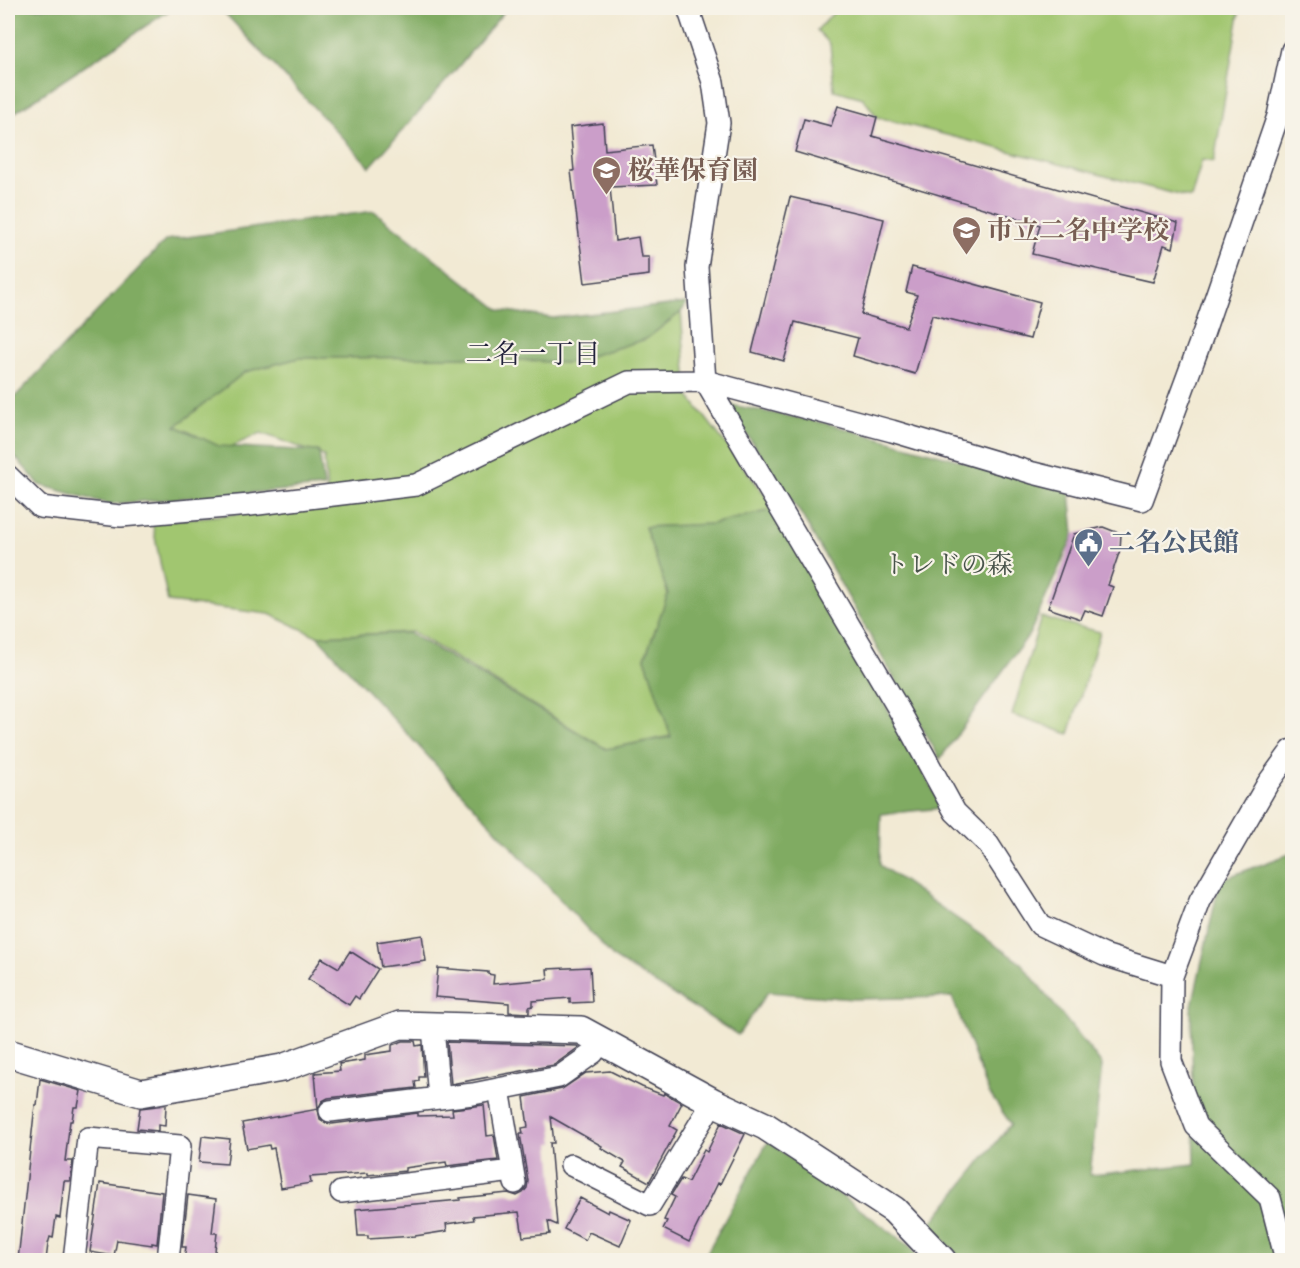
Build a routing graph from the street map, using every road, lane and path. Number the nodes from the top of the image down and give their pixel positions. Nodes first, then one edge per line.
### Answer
1 (688, 8) edge
2 (1293, 50) edge
3 (705, 381) junction
4 (8, 476) edge
5 (1293, 750) edge
6 (1172, 976) junction
7 (433, 1027) junction
8 (602, 1041) junction
9 (8, 1053) edge
10 (499, 1089) junction
11 (439, 1098) junction
12 (713, 1102) junction
13 (330, 1111) dead end
14 (571, 1165) dead end
15 (341, 1192) dead end
16 (74, 1260) edge
17 (168, 1260) edge
18 (942, 1260) edge
19 (1286, 1260) edge

1 - 3 street
2 - 3 street
3 - 4 street
3 - 6 street
5 - 6 street
6 - 19 street
7 - 8 street
7 - 9 street
7 - 11 street
8 - 10 street
8 - 12 street
10 - 11 street
10 - 15 street
11 - 13 street
12 - 14 street
12 - 18 street
16 - 17 street

